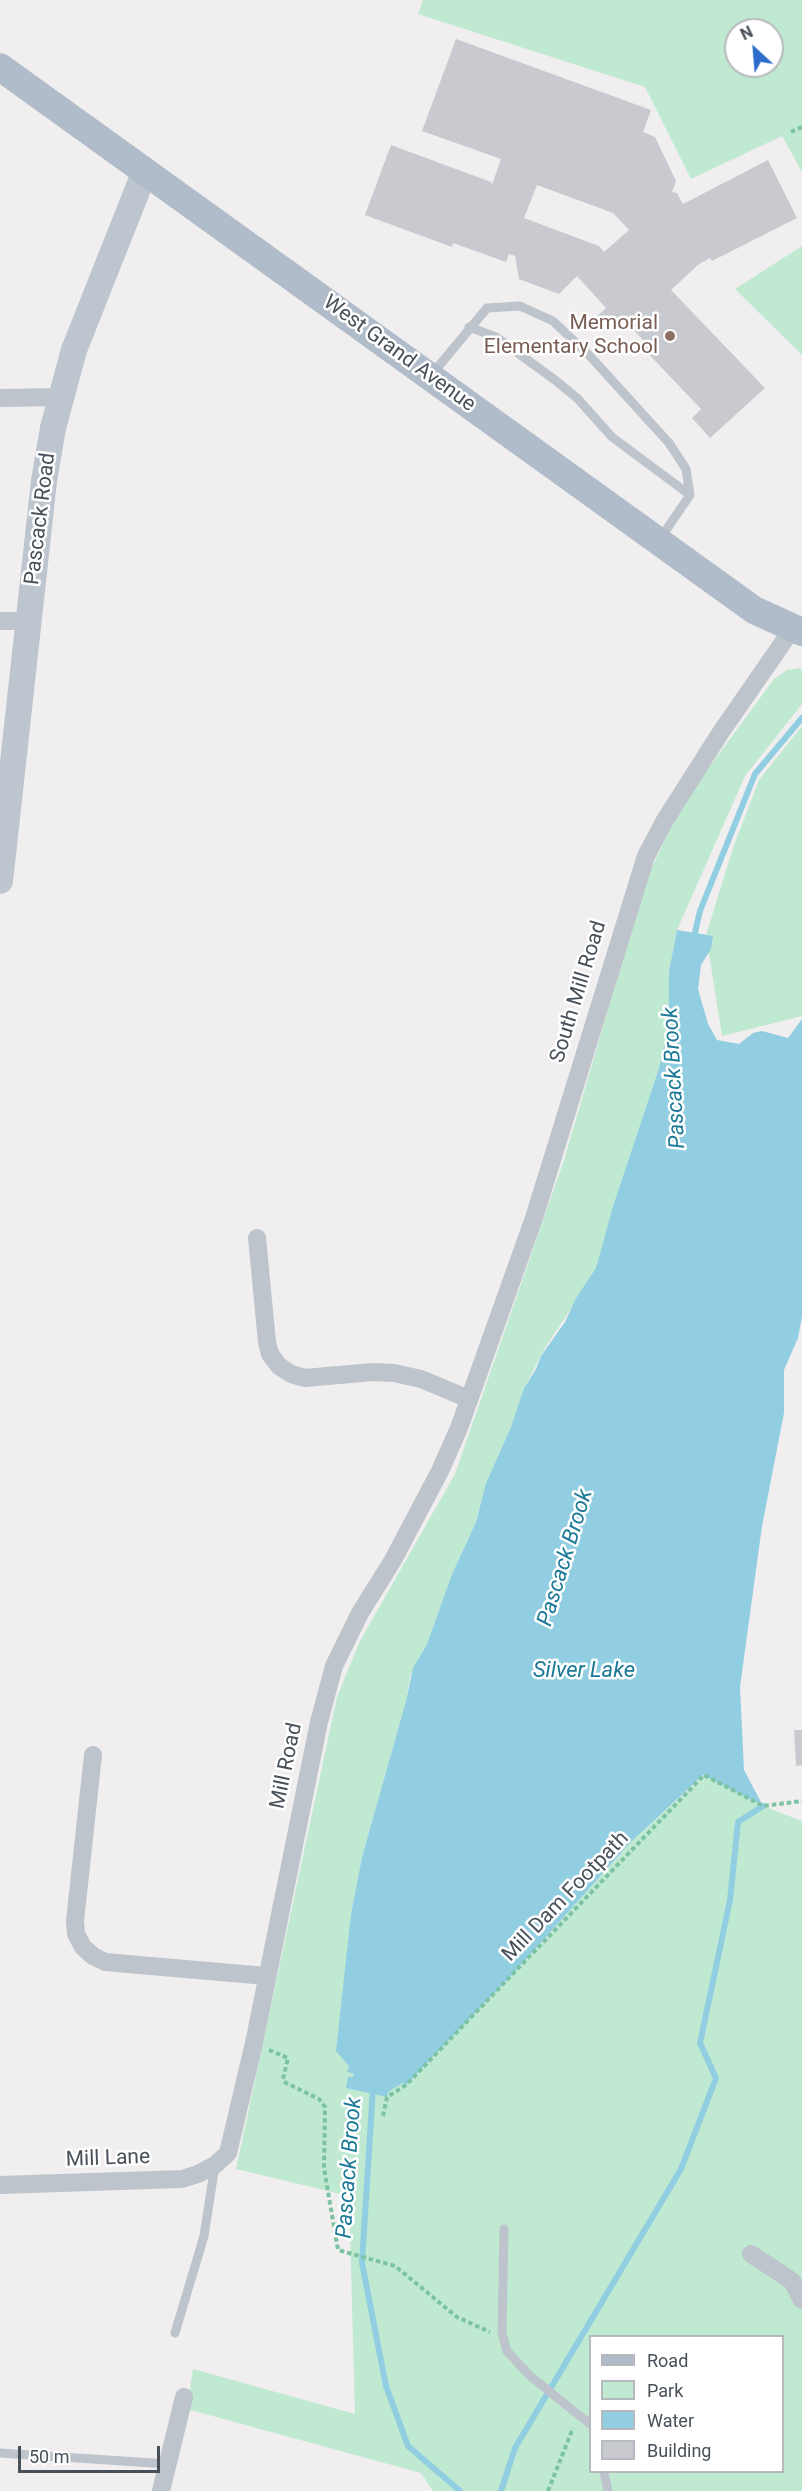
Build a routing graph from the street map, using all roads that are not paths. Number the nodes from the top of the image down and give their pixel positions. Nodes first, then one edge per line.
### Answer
1 (0, 67) edge
2 (145, 171) junction
3 (469, 327) junction
4 (430, 377) junction
5 (60, 397) junction
6 (0, 398) edge
7 (690, 495) junction
8 (659, 541) junction
9 (0, 621) edge
10 (28, 621) junction
11 (799, 635) edge
12 (2, 842) edge
13 (0, 881) edge
14 (257, 1238) dead end
15 (468, 1399) junction
16 (93, 1755) dead end
17 (266, 1976) junction
18 (215, 2165) junction
19 (0, 2185) edge
20 (504, 2229) dead end
21 (751, 2254) dead end
22 (802, 2300) edge
23 (175, 2333) dead end
24 (184, 2397) dead end
25 (589, 2422) edge
26 (0, 2453) edge
27 (168, 2464) junction
28 (604, 2473) edge
29 (161, 2491) edge
30 (608, 2491) edge

1 - 2 main road, West Grand Avenue
2 - 4 main road, West Grand Avenue
2 - 5 street, Pascack Road
3 - 4 lane
3 - 7 lane
3 - 7 lane
4 - 8 main road, West Grand Avenue
5 - 6 street
5 - 10 street, Pascack Road
7 - 8 lane
8 - 11 main road, West Grand Avenue
9 - 10 street
10 - 12 street, Pascack Road
11 - 15 street, South Mill Road
12 - 13 street, Pascack Road
14 - 15 street
15 - 17 street, Mill Road
16 - 17 street
17 - 18 street, Mill Road
18 - 19 street, Mill Lane
18 - 23 lane
20 - 25 lane
21 - 22 street
24 - 27 street
26 - 27 lane
27 - 29 street
28 - 30 lane

